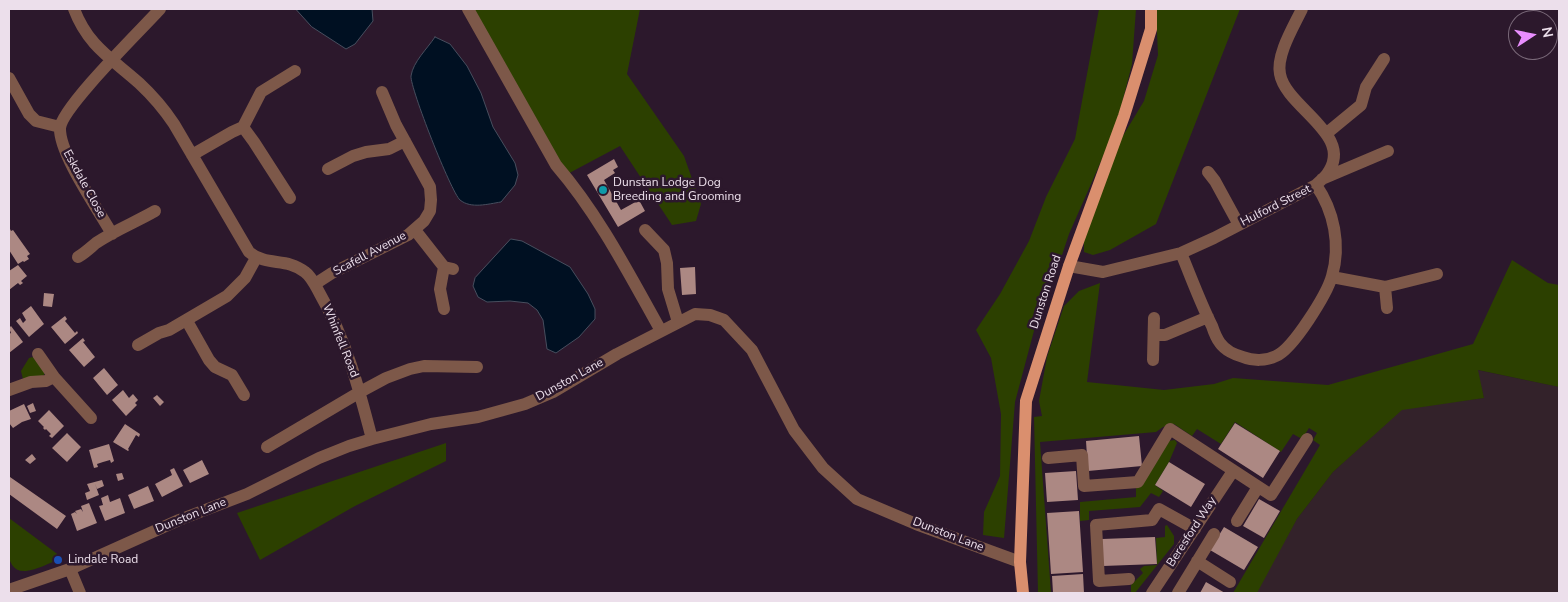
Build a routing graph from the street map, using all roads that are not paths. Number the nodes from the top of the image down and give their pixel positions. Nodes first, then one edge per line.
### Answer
1 (74, 9) edge
2 (160, 9) edge
3 (468, 9) edge
4 (1151, 9) edge
5 (1302, 9) edge
6 (1384, 59) dead end
7 (112, 61) junction
8 (295, 71) dead end
9 (9, 78) edge
10 (382, 92) dead end
11 (243, 127) junction
12 (60, 128) junction
13 (1326, 133) junction
14 (405, 141) junction
15 (1388, 151) dead end
16 (192, 155) junction
17 (328, 169) dead end
18 (1208, 172) dead end
19 (1319, 182) junction
20 (290, 198) dead end
21 (155, 211) dead end
22 (1239, 225) junction
23 (416, 230) junction
24 (645, 230) dead end
25 (112, 234) junction
26 (1181, 253) junction
27 (78, 258) dead end
28 (256, 258) junction
29 (1069, 266) junction
30 (1437, 274) dead end
31 (1332, 277) junction
32 (315, 284) junction
33 (1385, 287) junction
34 (1387, 308) dead end
35 (444, 309) dead end
36 (1208, 317) junction
37 (1154, 318) dead end
38 (186, 321) junction
39 (678, 322) junction
40 (661, 331) junction
41 (1154, 335) junction
42 (138, 345) dead end
43 (38, 354) dead end
44 (1152, 360) dead end
45 (477, 367) dead end
46 (54, 377) junction
47 (9, 390) edge
48 (360, 392) junction
49 (244, 395) dead end
50 (91, 418) dead end
51 (372, 439) junction
52 (1307, 439) dead end
53 (268, 447) dead end
54 (1048, 458) dead end
55 (1232, 471) junction
56 (1258, 487) junction
57 (1237, 521) dead end
58 (1195, 529) junction
59 (1214, 534) dead end
60 (1197, 561) junction
61 (1020, 562) junction
62 (70, 569) junction
63 (1129, 579) dead end
64 (1230, 582) dead end
65 (9, 588) edge
66 (80, 593) edge
67 (1023, 593) edge
68 (1152, 593) edge
69 (1178, 593) edge

1 - 7 street
2 - 7 street
3 - 40 street
4 - 29 main road, Dunston Road
5 - 13 street, Hulford Street
6 - 13 street
7 - 12 street
7 - 16 street
8 - 11 street
9 - 12 street
10 - 14 street, Scafell Avenue
11 - 16 street
11 - 20 street
12 - 25 street, Eskdale Close
13 - 19 street, Hulford Street
14 - 17 street
14 - 23 street, Scafell Avenue
15 - 19 street
16 - 28 street
18 - 22 street
19 - 22 street, Hulford Street
19 - 31 street
21 - 25 street
22 - 26 street, Hulford Street
23 - 32 street, Scafell Avenue
23 - 35 street
24 - 39 street
25 - 27 street
26 - 29 street, Hulford Street
26 - 36 street
28 - 32 street, Whinfell Road
28 - 38 street
29 - 61 main road, Dunston Road
30 - 33 street
31 - 33 street
31 - 36 street
32 - 48 street, Whinfell Road
33 - 34 street
36 - 41 street
37 - 41 street
38 - 42 street
38 - 49 street
39 - 40 street, Dunston Lane
39 - 61 street, Dunston Lane
40 - 51 street, Dunston Lane
41 - 44 street
43 - 46 street
45 - 48 street
46 - 47 street
46 - 50 street
48 - 51 street, Whinfell Road
48 - 53 street
51 - 62 street, Dunston Lane
52 - 56 street
54 - 55 street
55 - 56 street
55 - 58 street, Beresford Way
56 - 57 street
58 - 63 street
58 - 68 street, Beresford Way
59 - 60 street
60 - 64 street
60 - 69 street
61 - 67 main road, Dunston Road
62 - 65 street, Dunston Lane
62 - 66 street

